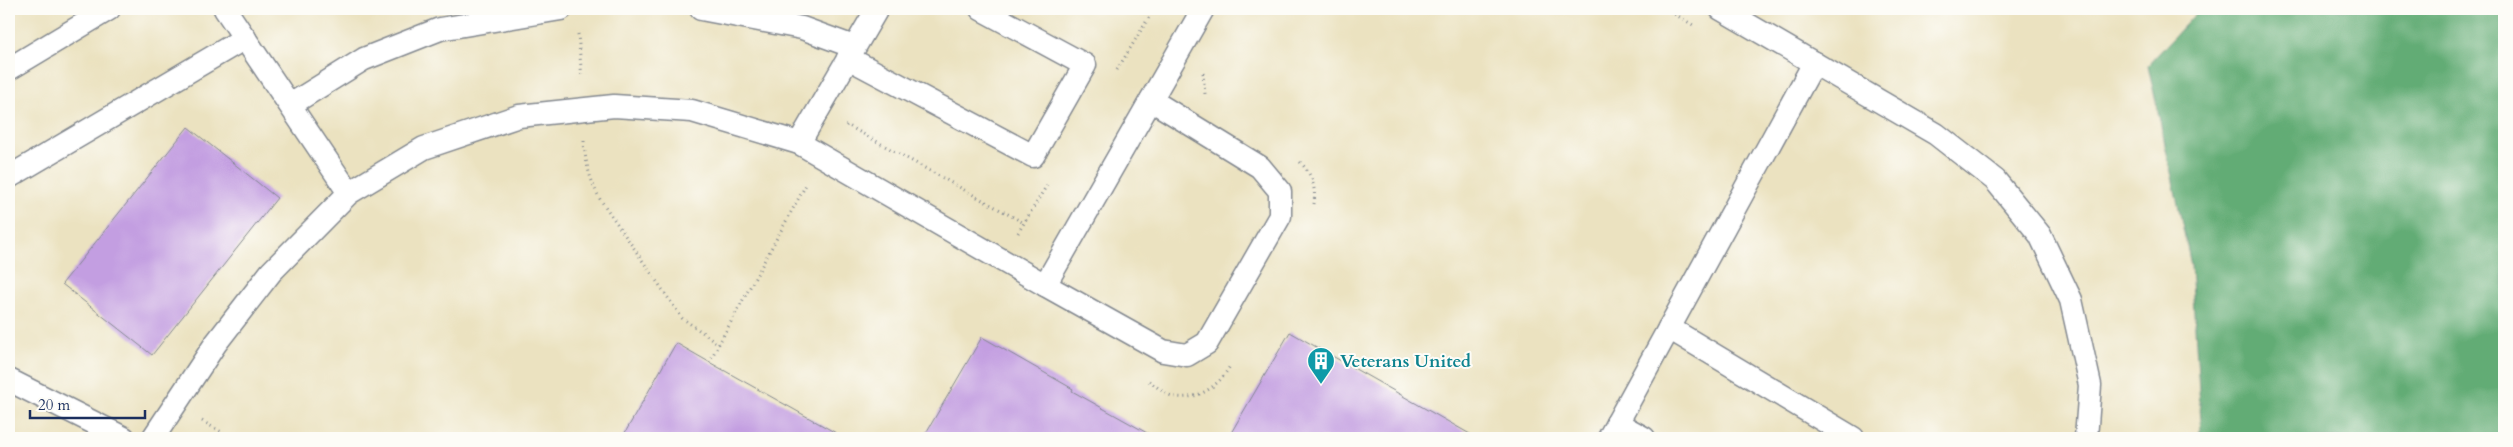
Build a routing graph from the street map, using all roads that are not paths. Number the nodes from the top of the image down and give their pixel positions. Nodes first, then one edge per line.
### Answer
1 (109, 9) edge
2 (561, 9) edge
3 (700, 9) edge
4 (877, 9) edge
5 (981, 9) edge
6 (1203, 9) edge
7 (1721, 9) edge
8 (232, 11) edge
9 (245, 38) junction
10 (851, 53) junction
11 (1814, 63) junction
12 (9, 69) edge
13 (1151, 100) junction
14 (290, 106) junction
15 (799, 143) junction
16 (9, 177) edge
17 (349, 193) junction
18 (1045, 285) junction
19 (1669, 328) junction
20 (9, 380) edge
21 (1613, 431) edge
22 (124, 438) edge
23 (154, 438) edge
24 (1644, 438) edge
25 (1853, 438) edge
26 (2086, 438) edge

1 - 12 lane
2 - 14 lane
3 - 10 lane
4 - 10 lane
5 - 10 lane
6 - 13 lane
7 - 11 lane
8 - 9 lane
9 - 14 lane
9 - 16 lane
10 - 15 lane
11 - 19 lane
11 - 26 lane
13 - 18 lane
13 - 18 lane
14 - 17 lane
15 - 17 lane
15 - 18 lane
17 - 23 lane
19 - 21 lane
19 - 25 lane
20 - 22 lane
21 - 24 lane

